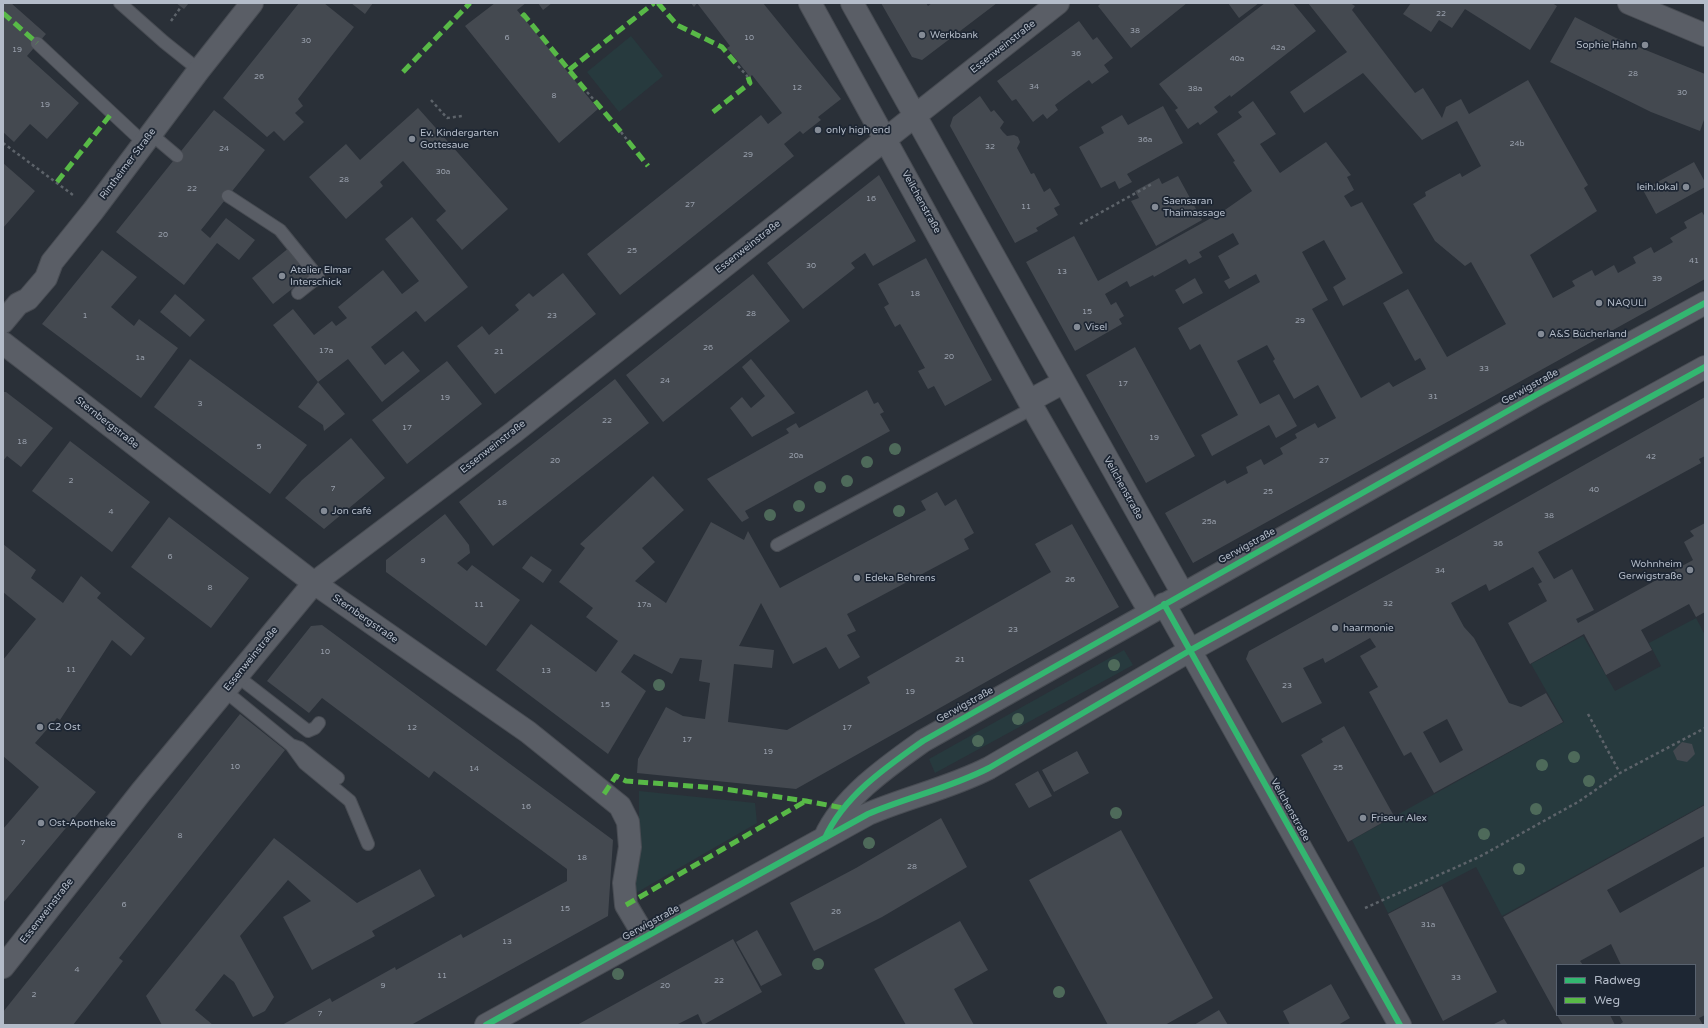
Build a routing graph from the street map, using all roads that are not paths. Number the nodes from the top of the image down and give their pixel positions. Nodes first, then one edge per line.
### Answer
1 (120, 3) edge
2 (252, 3) edge
3 (810, 3) edge
4 (852, 3) edge
5 (1058, 3) edge
6 (1629, 3) edge
7 (1705, 35) edge
8 (37, 44) dead end
9 (199, 70) junction
10 (915, 117) junction
11 (147, 139) junction
12 (886, 139) junction
13 (177, 156) dead end
14 (228, 196) dead end
15 (298, 293) dead end
16 (1705, 303) edge
17 (3, 322) edge
18 (3, 343) edge
19 (1705, 367) edge
20 (1064, 382) junction
21 (1031, 405) junction
22 (777, 545) dead end
23 (314, 583) junction
24 (1166, 603) junction
25 (1189, 651) junction
26 (231, 684) junction
27 (319, 723) dead end
28 (291, 745) junction
29 (338, 778) dead end
30 (825, 838) junction
31 (368, 844) dead end
32 (645, 937) junction
33 (3, 967) edge
34 (486, 1025) edge
35 (1400, 1025) edge

1 - 9 lane
2 - 9 street, Rintheimer Straße
3 - 12 street, Veilchenstraße
4 - 10 street, Veilchenstraße
5 - 10 street, Essenweinstraße
6 - 7 street
8 - 11 lane
9 - 11 street, Rintheimer Straße
10 - 12 street, Essenweinstraße
10 - 20 street, Veilchenstraße
11 - 13 lane
11 - 17 street, Rintheimer Straße
12 - 21 street, Veilchenstraße
12 - 23 street, Essenweinstraße
14 - 15 lane
16 - 24 street, Gerwigstraße
18 - 23 street, Sternbergstraße
19 - 25 street, Gerwigstraße
20 - 21 street
20 - 24 street, Veilchenstraße
21 - 22 lane
21 - 24 street, Veilchenstraße
23 - 26 street, Essenweinstraße
23 - 32 street, Sternbergstraße
24 - 25 street, Veilchenstraße
24 - 30 street, Gerwigstraße
25 - 30 street, Gerwigstraße
25 - 35 street, Veilchenstraße
26 - 27 lane
26 - 28 lane
26 - 33 street, Essenweinstraße
28 - 29 lane
28 - 31 lane
30 - 32 street, Gerwigstraße
32 - 34 street, Gerwigstraße

